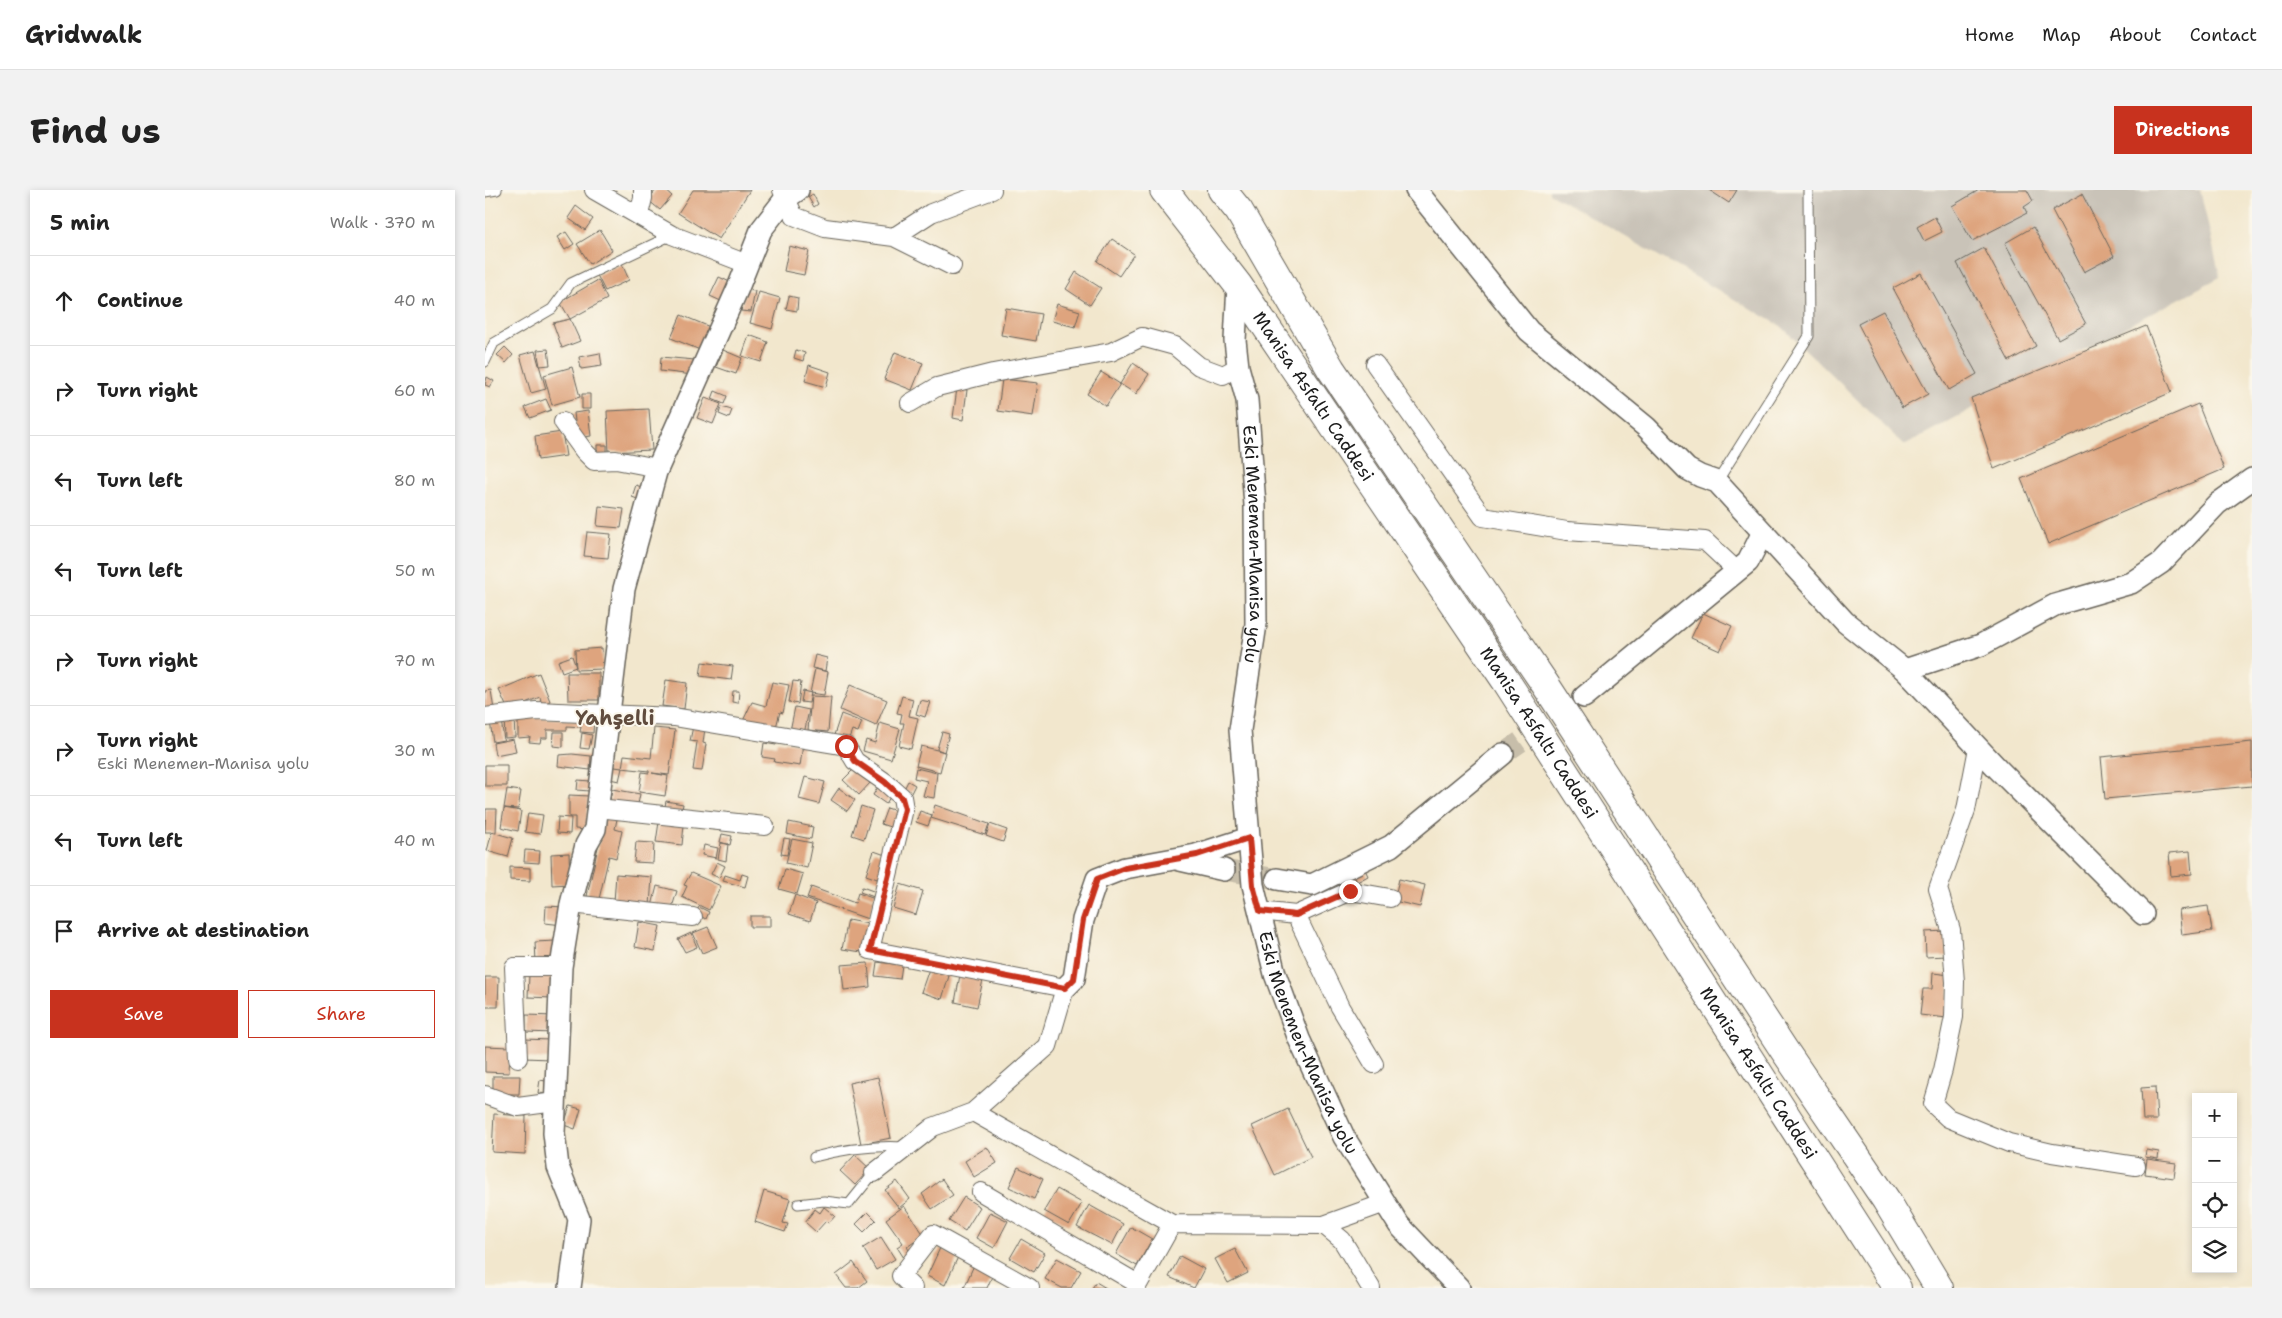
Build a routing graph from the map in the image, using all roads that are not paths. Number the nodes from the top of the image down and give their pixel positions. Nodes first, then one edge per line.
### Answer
1 (497, 190) edge
2 (594, 190) edge
3 (643, 190) edge
4 (992, 190) edge
5 (1164, 190) edge
6 (1223, 190) edge
7 (1416, 190) edge
8 (1808, 190) edge
9 (485, 192) edge
10 (788, 193) edge
11 (639, 215) junction
12 (672, 234) junction
13 (894, 237) junction
14 (952, 266) dead end
15 (743, 274) junction
16 (1238, 285) junction
17 (485, 362) edge
18 (1375, 364) dead end
19 (1238, 367) junction
20 (910, 403) dead end
21 (563, 422) dead end
22 (658, 468) junction
23 (2252, 479) edge
24 (1717, 482) junction
25 (1762, 534) junction
26 (1737, 571) junction
27 (1905, 670) junction
28 (1584, 697) tunnel mouth
29 (610, 714) junction
30 (485, 717) edge
31 (1978, 748) junction
32 (1503, 754) tunnel mouth
33 (598, 808) junction
34 (765, 826) dead end
35 (1249, 838) junction
36 (1174, 859) junction
37 (1224, 870) tunnel mouth
38 (1277, 879) tunnel mouth
39 (1390, 898) dead end
40 (571, 904) junction
41 (1260, 911) junction
42 (2143, 914) dead end
43 (1296, 915) junction
44 (693, 917) dead end
45 (561, 967) junction
46 (1065, 988) junction
47 (519, 1058) dead end
48 (1374, 1064) dead end
49 (485, 1095) edge
50 (555, 1102) junction
51 (973, 1112) junction
52 (908, 1147) junction
53 (814, 1157) dead end
54 (2136, 1166) dead end
55 (874, 1173) joint
56 (981, 1192) dead end
57 (1385, 1203) junction
58 (797, 1204) dead end
59 (1172, 1224) junction
60 (1324, 1226) junction
61 (1137, 1286) edge
62 (570, 1288) edge
63 (913, 1288) edge
64 (1030, 1288) edge
65 (1371, 1288) edge
66 (1459, 1288) edge
67 (1897, 1288) edge
68 (1939, 1288) edge

1 - 9 lane
2 - 11 street
3 - 11 street
4 - 13 street
5 - 16 highway, Manisa Asfaltı Caddesi
6 - 68 highway, Manisa Asfaltı Caddesi
7 - 24 street
8 - 24 lane
10 - 13 street
10 - 15 street
11 - 12 street
12 - 15 street
12 - 17 lane
13 - 14 street
15 - 22 street
16 - 19 street, Eski Menemen-Manisa yolu
16 - 67 highway, Manisa Asfaltı Caddesi
18 - 26 street
19 - 20 street
19 - 35 street, Eski Menemen-Manisa yolu
21 - 22 street
22 - 29 street
23 - 27 street
24 - 25 street
25 - 26 street
25 - 27 street
26 - 28 street
27 - 31 street
29 - 30 street
29 - 33 street
29 - 46 street
31 - 42 street
31 - 54 street
32 - 38 street
33 - 34 street
33 - 40 street
35 - 36 street
35 - 41 street, Eski Menemen-Manisa yolu
36 - 37 street
36 - 46 street
39 - 43 street
40 - 44 street
40 - 45 street
41 - 43 street
41 - 57 street, Eski Menemen-Manisa yolu
43 - 48 street
45 - 47 street
45 - 50 street
46 - 51 street
49 - 50 street
50 - 62 street
51 - 52 street
51 - 59 street
52 - 53 lane
52 - 55 street
55 - 58 lane
56 - 61 street
57 - 60 street
57 - 66 street, Eski Menemen-Manisa yolu
59 - 60 street
59 - 61 street
60 - 65 street
63 - 64 street

